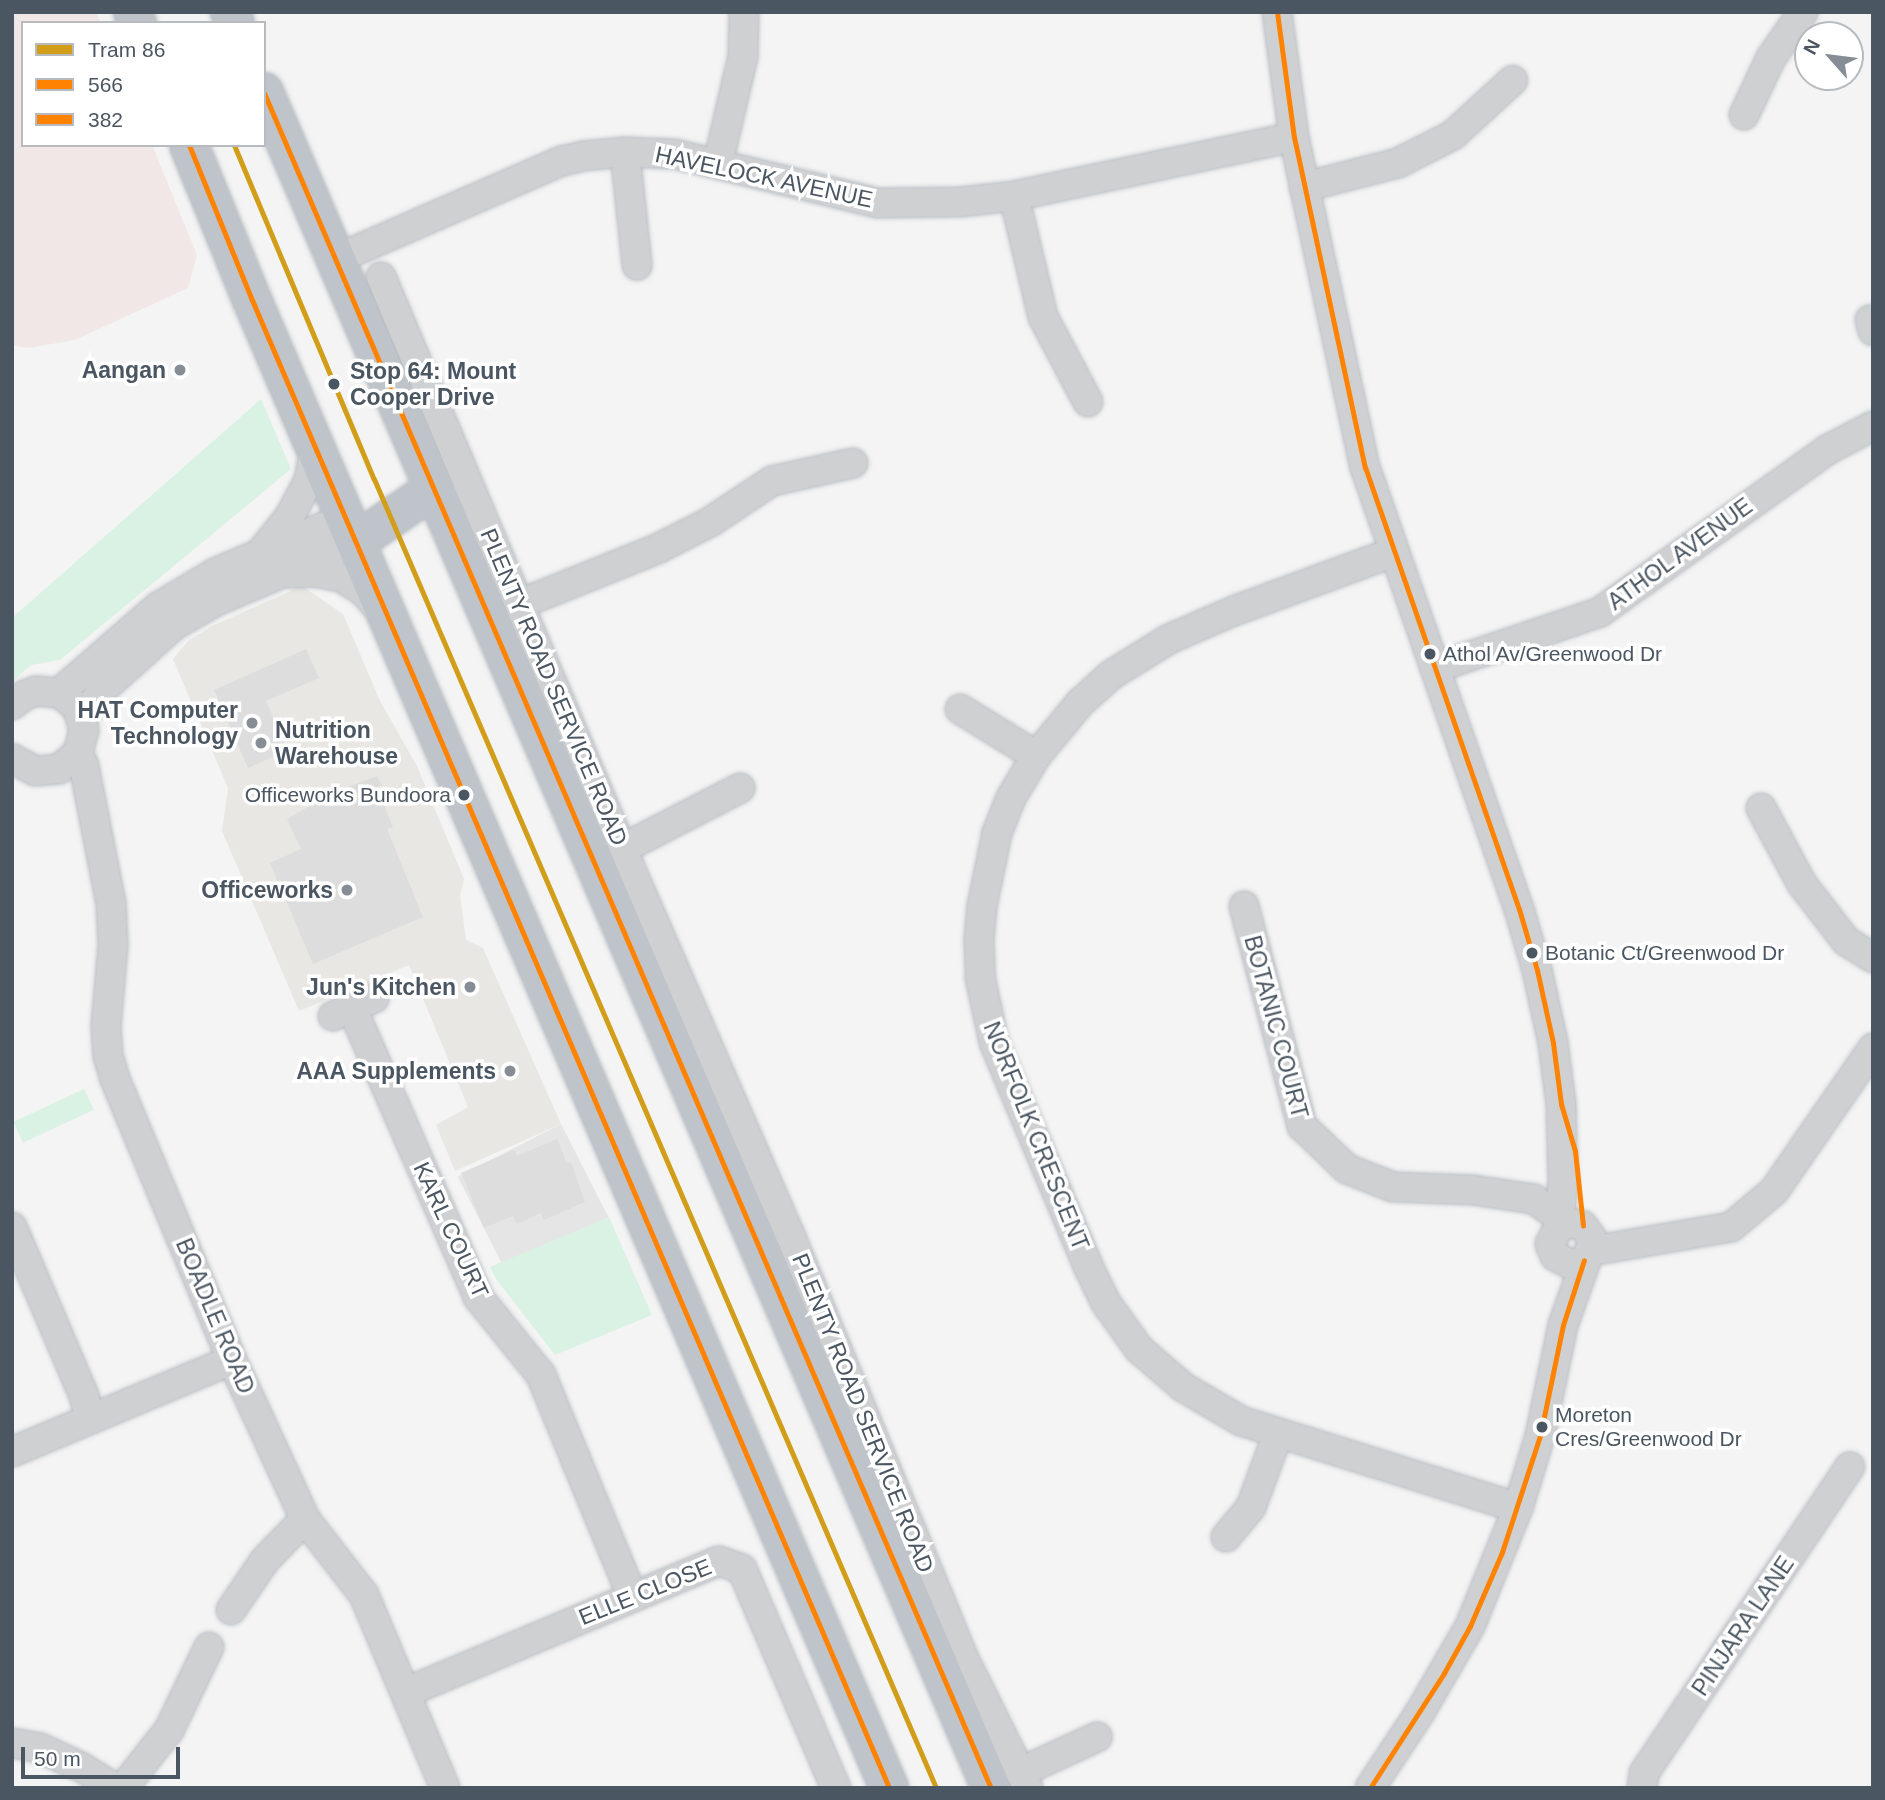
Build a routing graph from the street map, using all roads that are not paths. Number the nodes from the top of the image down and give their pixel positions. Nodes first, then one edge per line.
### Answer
1 (744, 12) edge
2 (1277, 12) edge
3 (1803, 12) edge
4 (1513, 80) dead end
5 (266, 97) edge
6 (1744, 115) dead end
7 (1294, 137) junction
8 (190, 147) edge
9 (625, 152) junction
10 (718, 163) junction
11 (1304, 187) junction
12 (1014, 196) junction
13 (334, 260) junction
14 (637, 265) dead end
15 (381, 277) dead end
16 (360, 321) junction
17 (406, 337) junction
18 (1088, 402) dead end
19 (1873, 426) edge
20 (315, 445) junction
21 (853, 464) dead end
22 (433, 489) junction
23 (351, 529) junction
24 (1394, 552) junction
25 (260, 553) junction
26 (281, 573) junction
27 (520, 604) junction
28 (390, 621) junction
29 (1435, 668) junction
30 (59, 693) junction
31 (13, 702) edge
32 (960, 709) dead end
33 (82, 718) junction
34 (78, 753) junction
35 (1036, 756) junction
36 (12, 759) edge
37 (47, 772) junction
38 (740, 788) dead end
39 (1761, 808) dead end
40 (91, 813) junction
41 (622, 849) junction
42 (1244, 906) dead end
43 (1873, 958) edge
44 (353, 1008) dead end
45 (689, 1045) junction
46 (1873, 1048) edge
47 (1570, 1184) junction
48 (1472, 1190) junction
49 (12, 1227) edge
50 (1575, 1239) junction
51 (232, 1360) junction
52 (90, 1419) junction
53 (1278, 1434) junction
54 (12, 1452) edge
55 (1850, 1467) dead end
56 (1518, 1508) junction
57 (304, 1519) junction
58 (1226, 1537) dead end
59 (632, 1596) junction
60 (231, 1610) dead end
61 (209, 1647) dead end
62 (407, 1692) junction
63 (1097, 1737) dead end
64 (12, 1743) edge
65 (1013, 1782) edge
66 (114, 1788) edge
67 (124, 1788) edge
68 (445, 1788) edge
69 (836, 1788) edge
70 (890, 1788) edge
71 (1370, 1788) edge
72 (1642, 1788) edge

1 - 10 street
2 - 7 street
3 - 6 street
4 - 11 street
5 - 13 highway
7 - 11 street
7 - 12 street, HAVELOCK AVENUE
8 - 20 highway
9 - 10 street, HAVELOCK AVENUE
9 - 13 street, HAVELOCK AVENUE
9 - 14 street
10 - 12 street, HAVELOCK AVENUE
11 - 24 street
12 - 18 street
13 - 16 highway
15 - 17 street, PLENTY ROAD SERVICE ROAD
16 - 17 street
16 - 22 highway
17 - 27 street, PLENTY ROAD SERVICE ROAD
19 - 29 street, ATHOL AVENUE
20 - 23 highway
20 - 25 street
21 - 27 street
22 - 23 highway
22 - 45 highway
23 - 25 street
23 - 26 street
23 - 28 highway
24 - 29 street
24 - 35 street, NORFOLK CRESCENT
25 - 30 street
26 - 28 street
26 - 33 street
27 - 41 street, PLENTY ROAD SERVICE ROAD
28 - 70 highway
29 - 47 street
30 - 31 street
30 - 33 street
32 - 35 street
33 - 34 street
34 - 37 street
34 - 40 street, BOADLE ROAD
35 - 53 street, NORFOLK CRESCENT
36 - 37 street
37 - 40 street
38 - 41 street
39 - 43 street
40 - 51 street, BOADLE ROAD
41 - 45 street, PLENTY ROAD SERVICE ROAD
42 - 48 street, BOTANIC COURT
44 - 59 street, KARL COURT
45 - 65 highway
46 - 50 street
47 - 48 street, BOTANIC COURT
47 - 50 street
48 - 50 street, BOTANIC COURT
49 - 52 street
50 - 56 street
51 - 52 street
51 - 57 street, BOADLE ROAD
52 - 54 street
53 - 56 street, NORFOLK CRESCENT
53 - 58 street
55 - 72 street, PINJARA LANE
56 - 71 street
57 - 60 street
57 - 62 street, BOADLE ROAD
59 - 62 street, ELLE CLOSE
59 - 69 street, ELLE CLOSE
61 - 67 street
62 - 68 street, BOADLE ROAD
63 - 65 street
64 - 66 street

